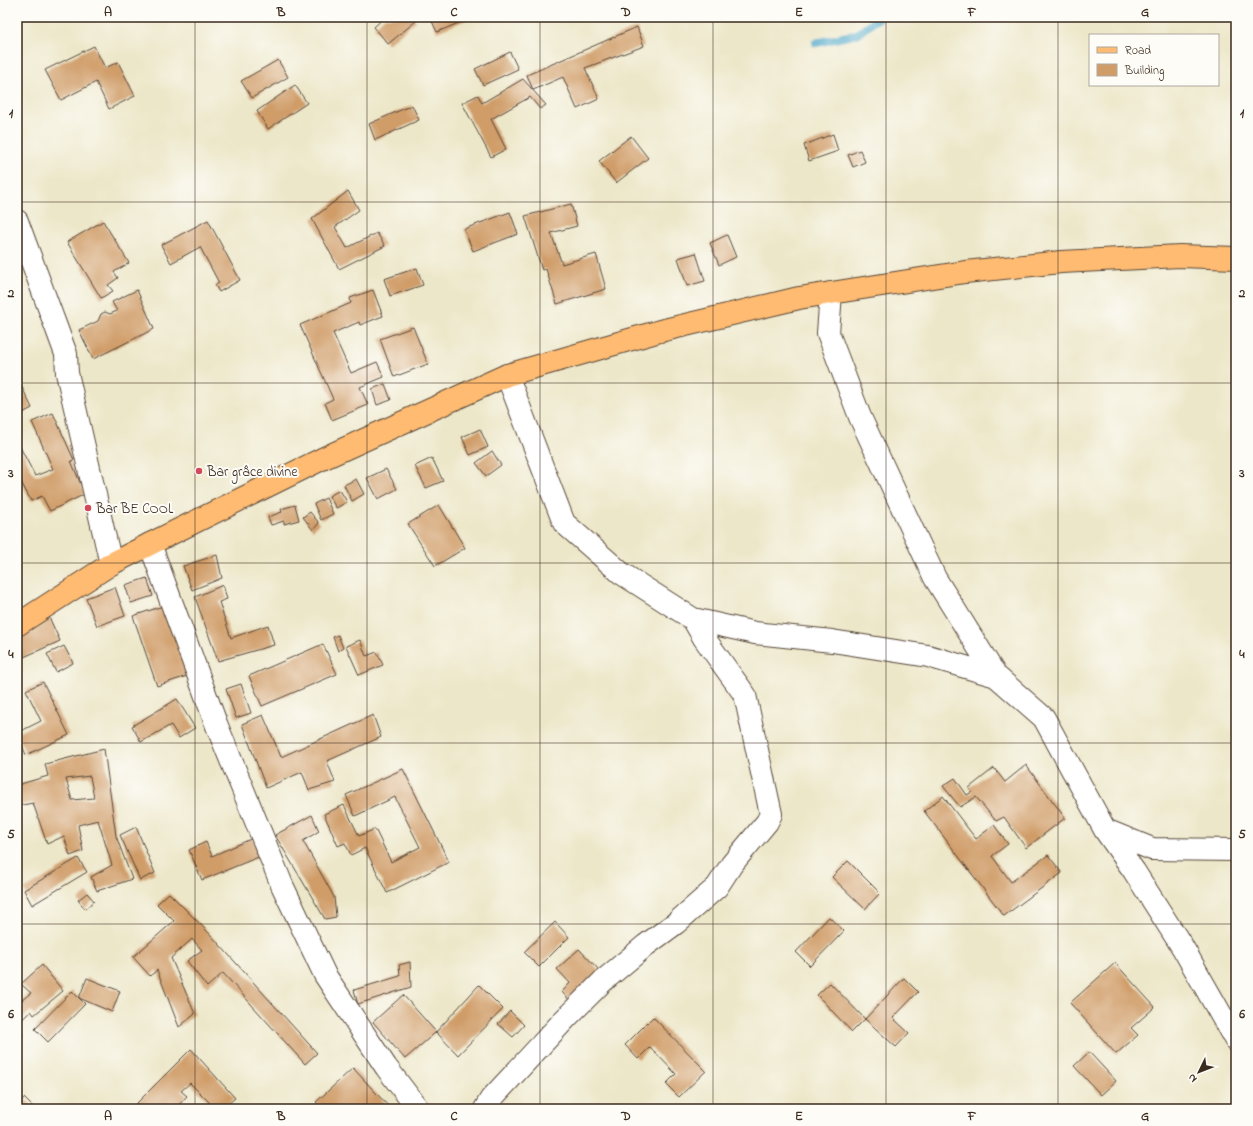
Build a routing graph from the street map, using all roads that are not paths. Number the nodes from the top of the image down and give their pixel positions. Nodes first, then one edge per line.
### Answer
1 (17, 221) edge
2 (1236, 258) edge
3 (832, 293) junction
4 (507, 376) junction
5 (150, 544) junction
6 (111, 564) junction
7 (694, 619) junction
8 (17, 625) edge
9 (996, 676) junction
10 (1105, 830) junction
11 (1236, 850) edge
12 (1236, 1041) edge
13 (418, 1109) edge
14 (485, 1109) edge

1 - 6 street
2 - 3 main road
3 - 4 main road
3 - 9 street
4 - 5 main road
4 - 7 street
5 - 6 main road
5 - 13 street
6 - 8 main road
7 - 9 street
7 - 14 street
9 - 10 street
10 - 11 street
10 - 12 street

